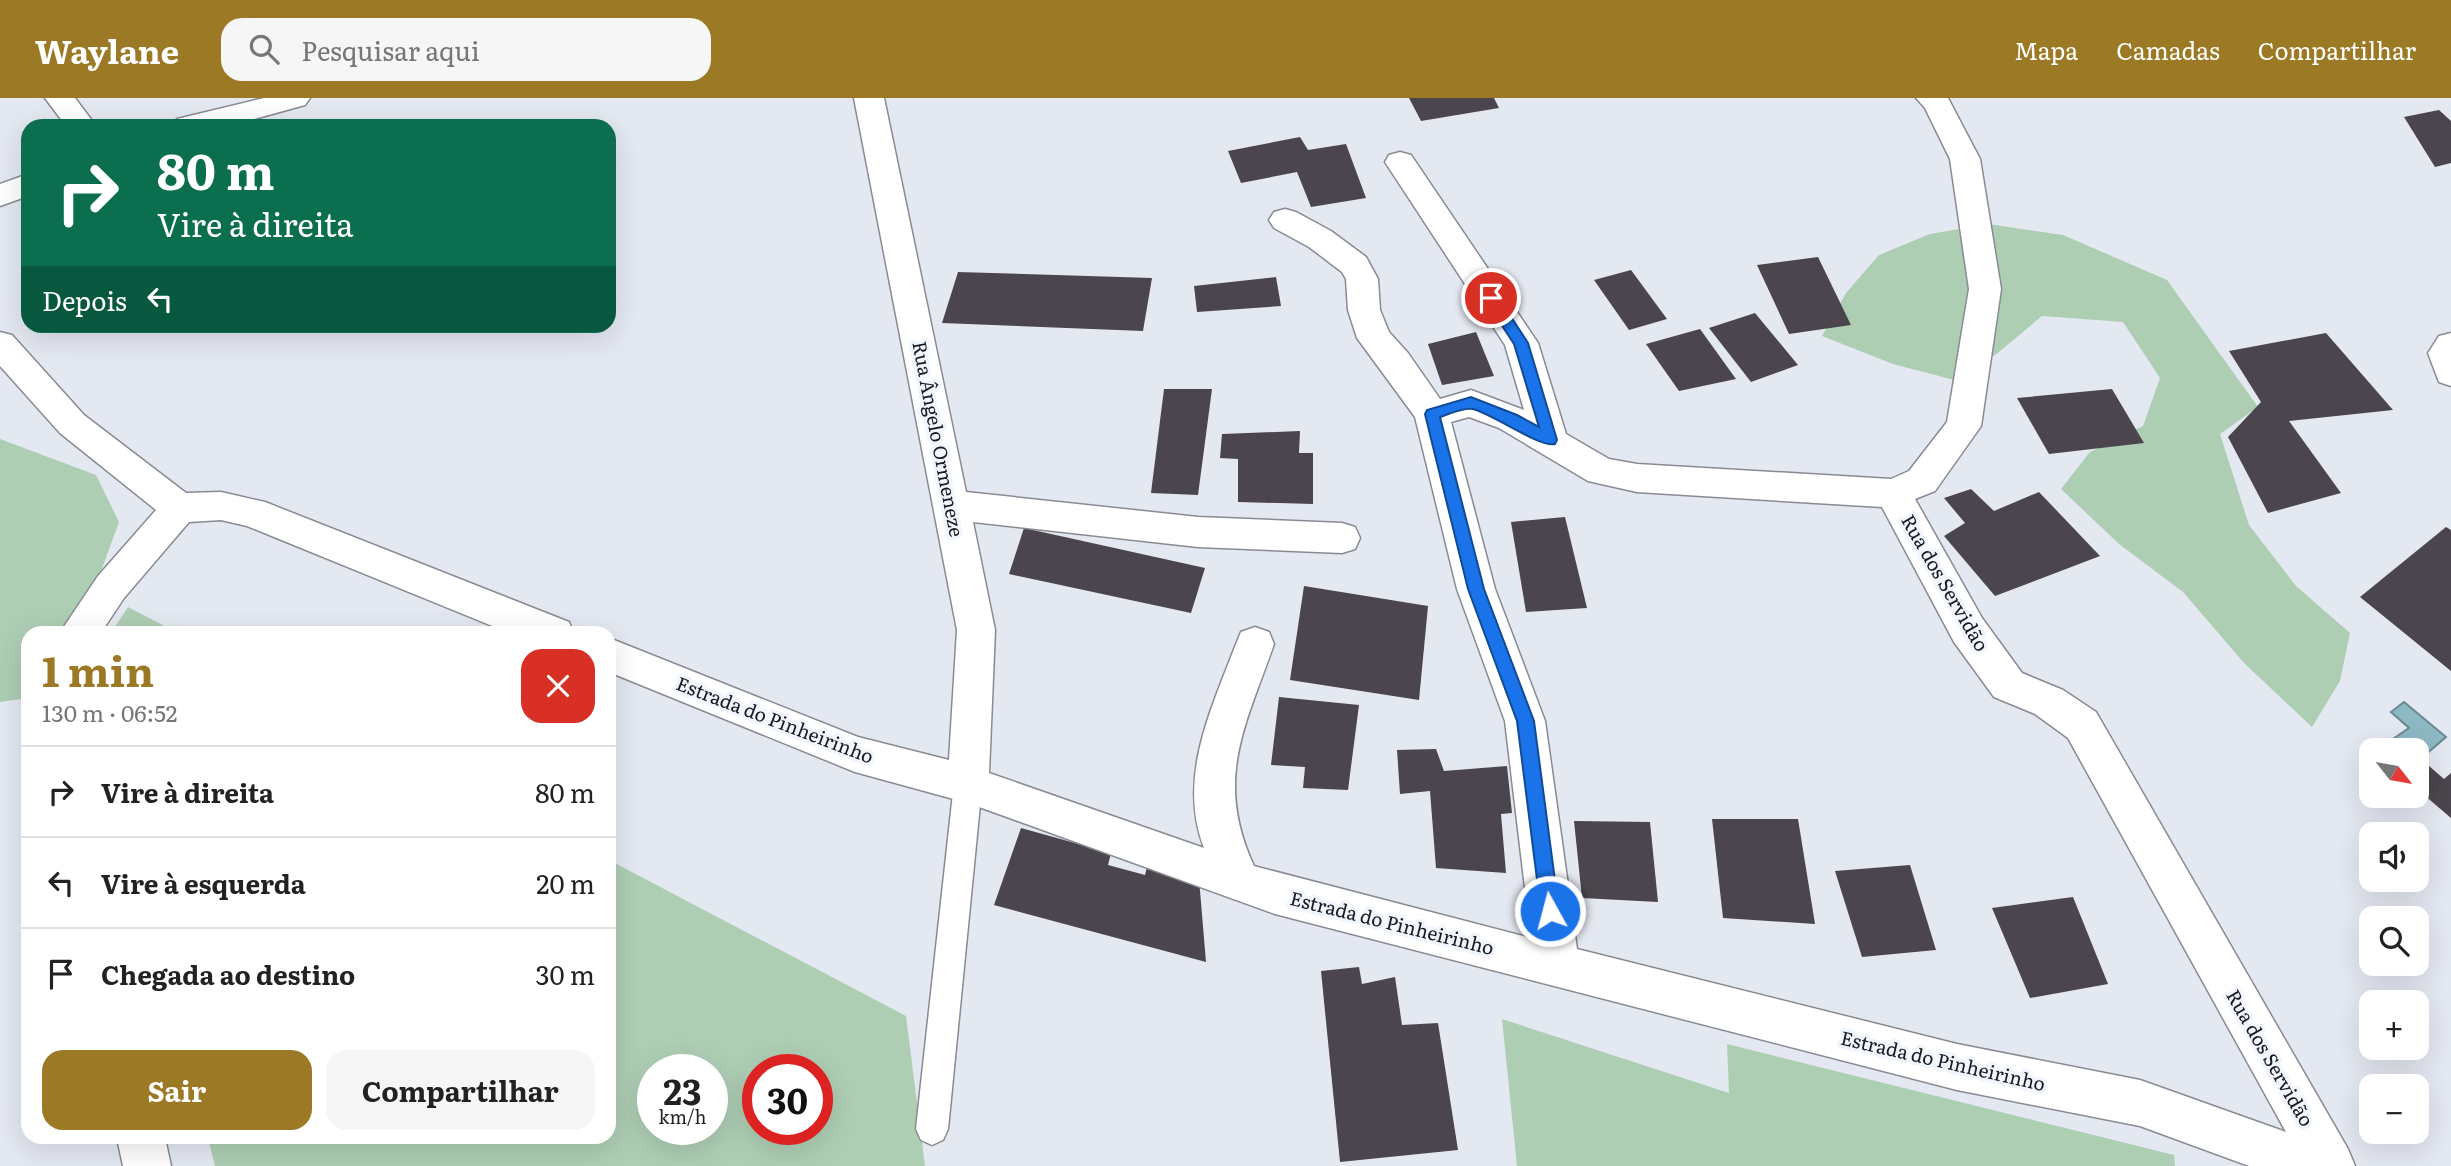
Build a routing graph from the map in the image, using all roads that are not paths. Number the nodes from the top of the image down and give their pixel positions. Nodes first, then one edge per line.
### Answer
1 (61, 98) edge
2 (295, 98) edge
3 (869, 98) edge
4 (1931, 98) edge
5 (76, 119) edge
6 (214, 119) edge
7 (1400, 162) dead end
8 (21, 187) edge
9 (0, 196) edge
10 (1285, 220) dead end
11 (0, 344) edge
12 (2451, 345) edge
13 (2451, 373) edge
14 (1432, 414) junction
15 (1550, 440) junction
16 (1893, 493) junction
17 (951, 505) junction
18 (179, 508) junction
19 (1342, 538) dead end
20 (84, 626) edge
21 (535, 626) edge
22 (1255, 644) dead end
23 (616, 658) edge
24 (968, 784) junction
25 (1240, 881) junction
26 (1557, 965) junction
27 (932, 1129) dead end
28 (142, 1144) edge
29 (147, 1166) edge
30 (2315, 1166) edge
31 (2331, 1166) edge

1 - 5 street
2 - 6 street
3 - 17 street, Rua Ângelo Ormeneze
4 - 16 street, Rua dos Servidão
7 - 15 street
8 - 9 street
10 - 14 street
11 - 18 street
12 - 13 street
14 - 15 street
14 - 26 street
15 - 16 street
16 - 31 street, Rua dos Servidão
17 - 19 street
17 - 24 street, Rua Ângelo Ormeneze
18 - 20 street
18 - 21 street
22 - 25 street
23 - 24 street, Estrada do Pinheirinho
24 - 25 street, Estrada do Pinheirinho
24 - 27 lane
25 - 26 street, Estrada do Pinheirinho
26 - 30 street, Estrada do Pinheirinho
28 - 29 street

